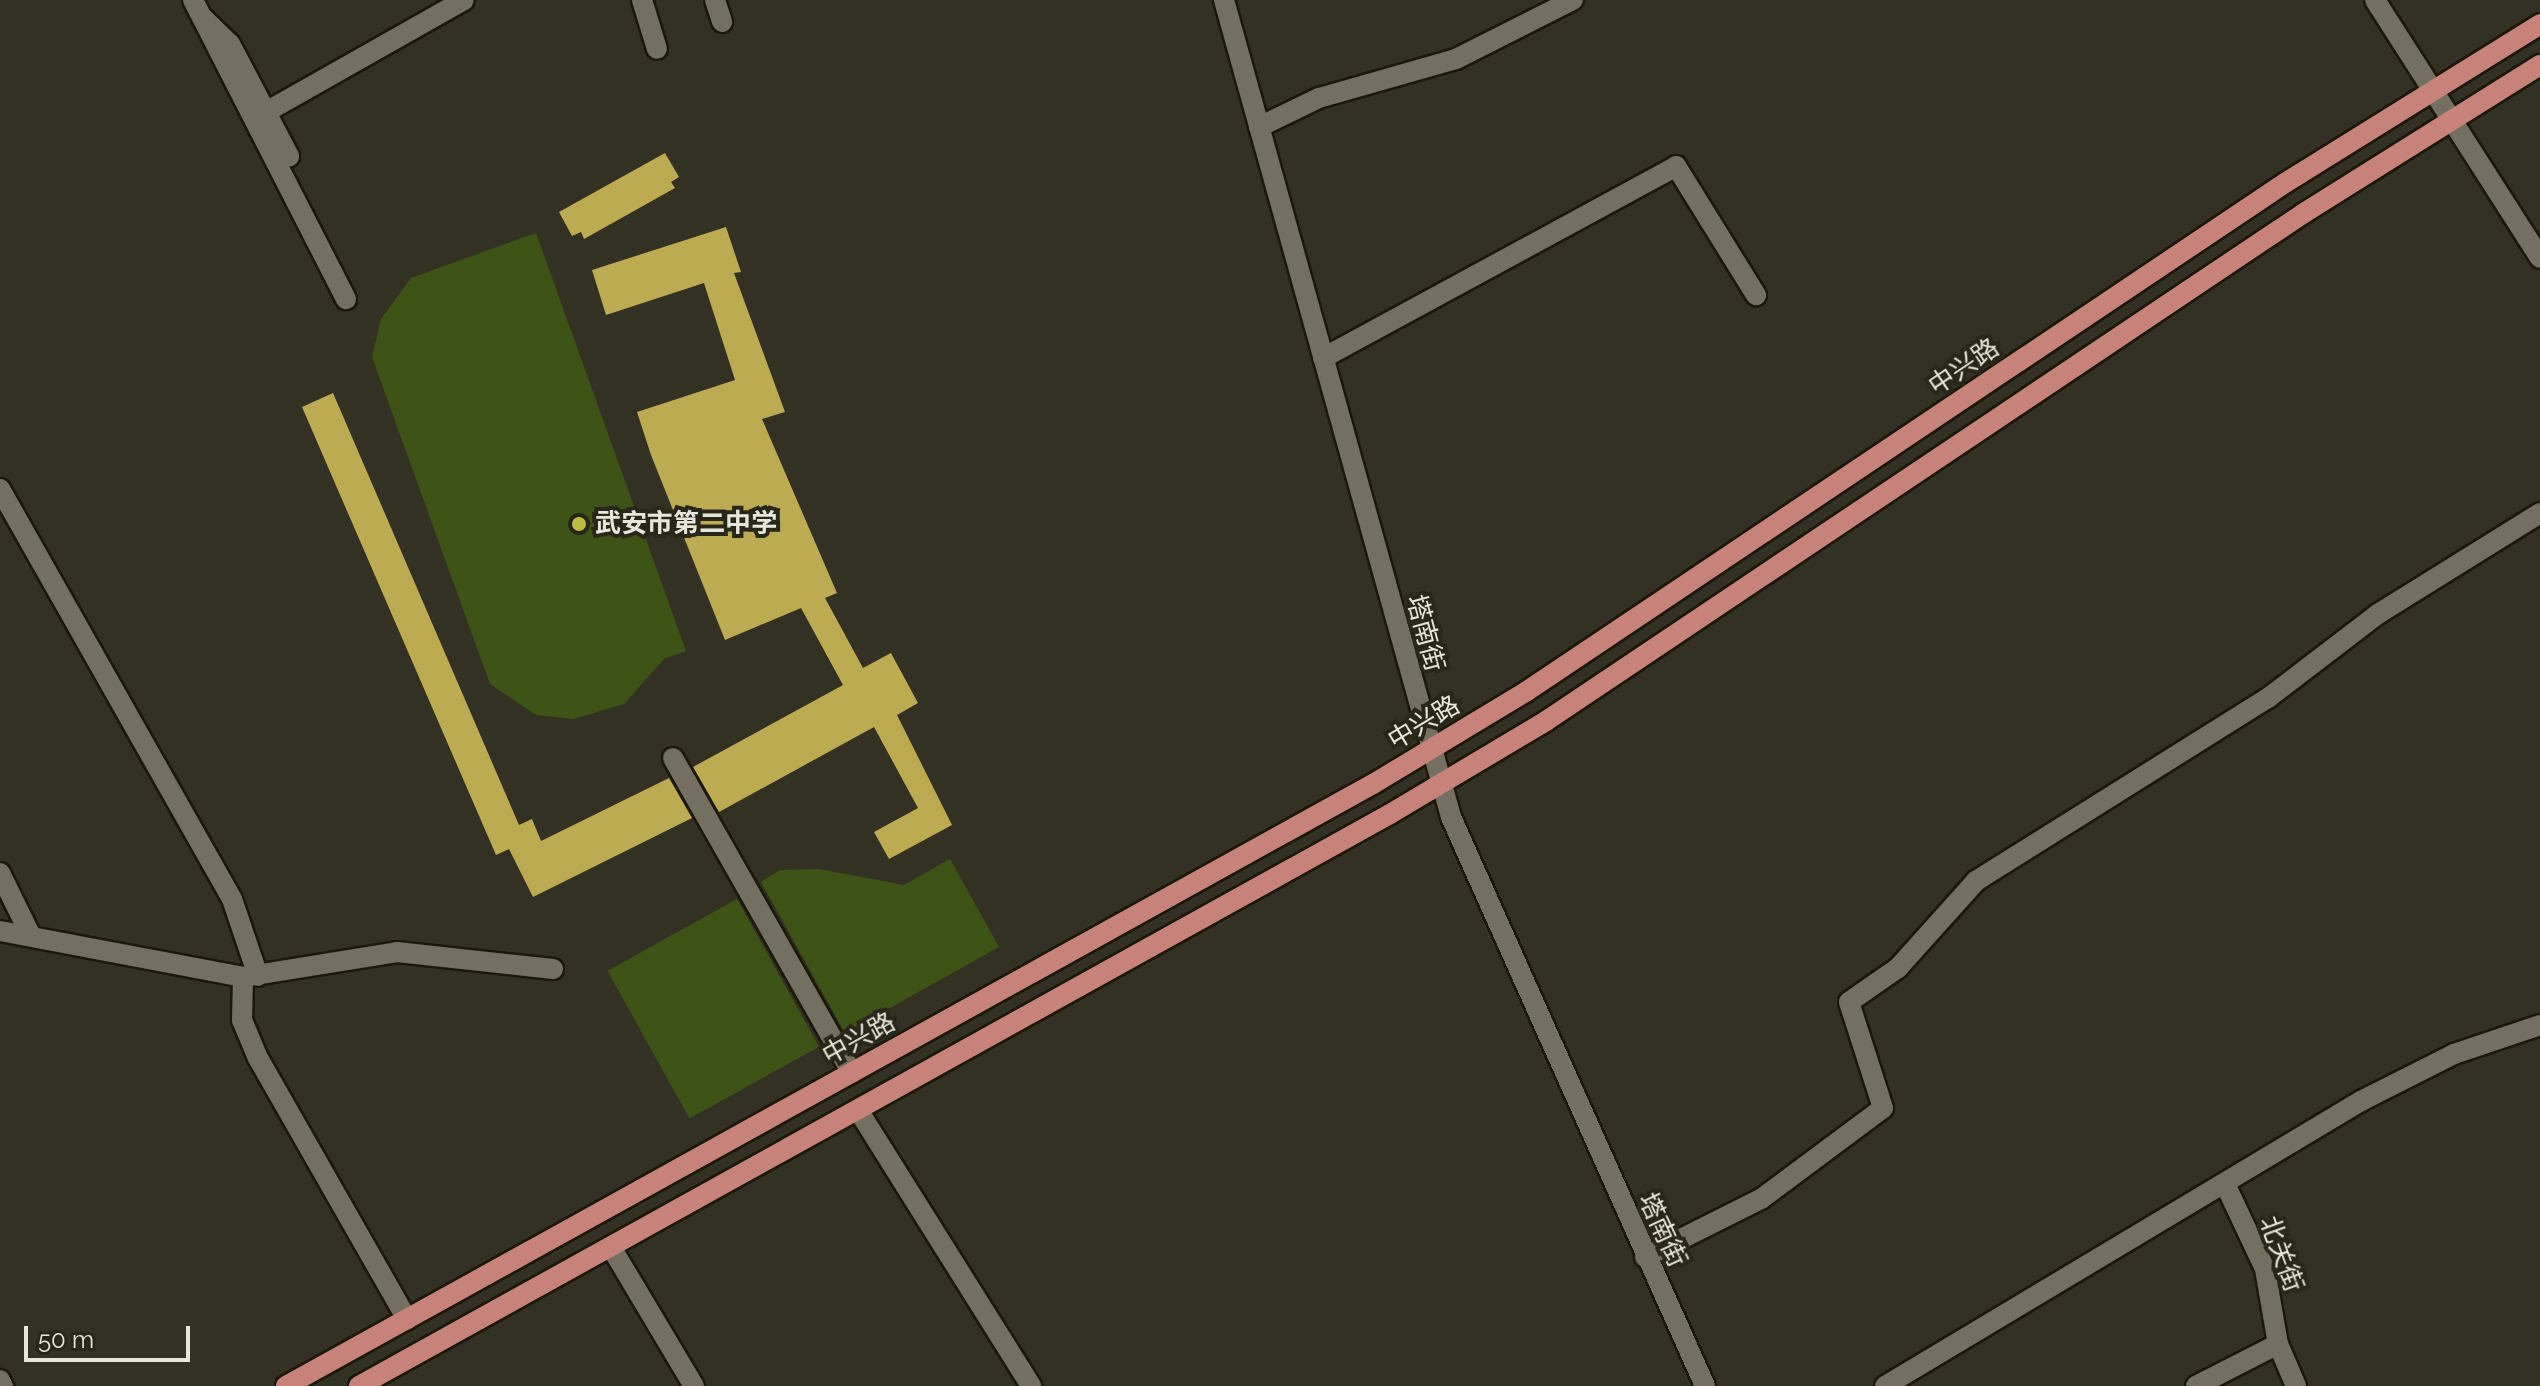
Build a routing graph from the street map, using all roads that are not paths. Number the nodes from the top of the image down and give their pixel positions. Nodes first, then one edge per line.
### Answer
1 (464, 0) edge
2 (642, 0) edge
3 (715, 0) edge
4 (1224, 0) edge
5 (1573, 0) edge
6 (2375, 0) edge
7 (195, 6) edge
8 (722, 22) dead end
9 (2540, 24) edge
10 (657, 49) dead end
11 (2540, 65) edge
12 (2431, 91) junction
13 (266, 112) junction
14 (2450, 122) junction
15 (1259, 127) junction
16 (289, 156) dead end
17 (2540, 258) edge
18 (1756, 295) dead end
19 (346, 299) dead end
20 (1323, 358) junction
21 (0, 489) edge
22 (2540, 513) edge
23 (1430, 749) junction
24 (673, 758) dead end
25 (1441, 784) junction
26 (0, 873) edge
27 (0, 931) edge
28 (31, 936) junction
29 (553, 969) dead end
30 (251, 977) junction
31 (2540, 1025) edge
32 (852, 1073) junction
33 (858, 1110) junction
34 (2226, 1186) junction
35 (611, 1247) junction
36 (1645, 1257) junction
37 (407, 1319) junction
38 (2278, 1344) junction
39 (0, 1380) edge
40 (3, 1386) edge
41 (286, 1386) edge
42 (359, 1386) edge
43 (694, 1386) edge
44 (1031, 1386) edge
45 (1705, 1386) edge
46 (1885, 1386) edge
47 (2196, 1386) edge
48 (2296, 1386) edge

1 - 13 street
2 - 10 street
3 - 8 street
4 - 15 street, 塔南街
5 - 15 street
6 - 12 street
7 - 13 street
7 - 19 street
9 - 12 main road, 中兴路
11 - 14 main road
12 - 14 street
12 - 23 main road, 中兴路
13 - 16 street
14 - 17 street
14 - 25 main road
15 - 20 street, 塔南街
18 - 20 street
20 - 23 street, 塔南街
21 - 30 street
22 - 36 street
23 - 25 street, 塔南街
23 - 32 main road, 中兴路
24 - 32 street
25 - 33 main road
25 - 36 street, 塔南街
26 - 28 street
27 - 28 street
28 - 30 street
29 - 30 street
30 - 37 street
31 - 34 street
32 - 37 main road, 中兴路
33 - 35 main road
33 - 44 street
34 - 38 street, 北关街
34 - 46 street
35 - 42 main road
35 - 43 street
36 - 45 street, 塔南街
37 - 41 main road, 中兴路
38 - 47 street
38 - 48 street, 北关街
39 - 40 street

